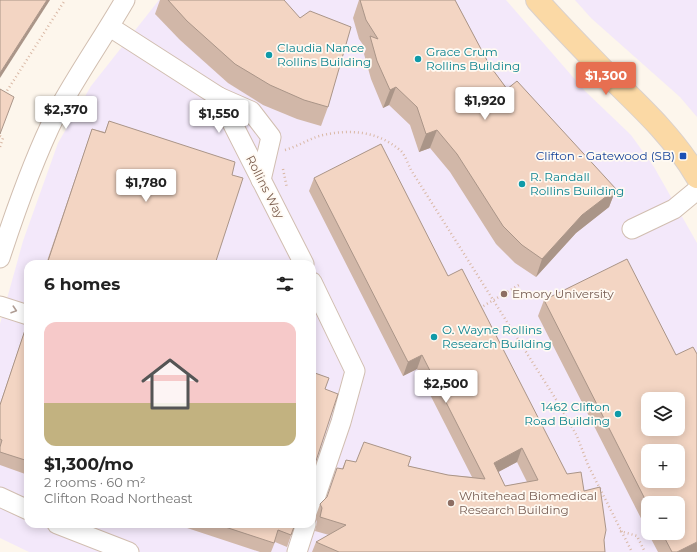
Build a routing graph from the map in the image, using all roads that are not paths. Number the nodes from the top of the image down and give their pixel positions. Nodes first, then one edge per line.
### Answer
1 (125, 0) edge
2 (537, 0) edge
3 (110, 28) junction
4 (219, 97) junction
5 (697, 177) edge
6 (261, 180) junction
7 (697, 190) edge
8 (632, 229) dead end
9 (0, 258) edge
10 (302, 260) edge
11 (316, 290) edge
12 (0, 306) edge
13 (24, 314) edge
14 (316, 495) edge
15 (0, 497) edge
16 (24, 508) edge
17 (67, 528) edge
18 (305, 528) edge
19 (129, 552) edge
20 (297, 552) edge

1 - 3 street
2 - 5 main road
3 - 4 street
3 - 9 street
4 - 6 street, Rollins Way
4 - 6 street
6 - 10 street, Rollins Way
7 - 8 street
11 - 14 street
12 -> 13 street
15 - 16 street
17 - 19 street
18 - 20 street

